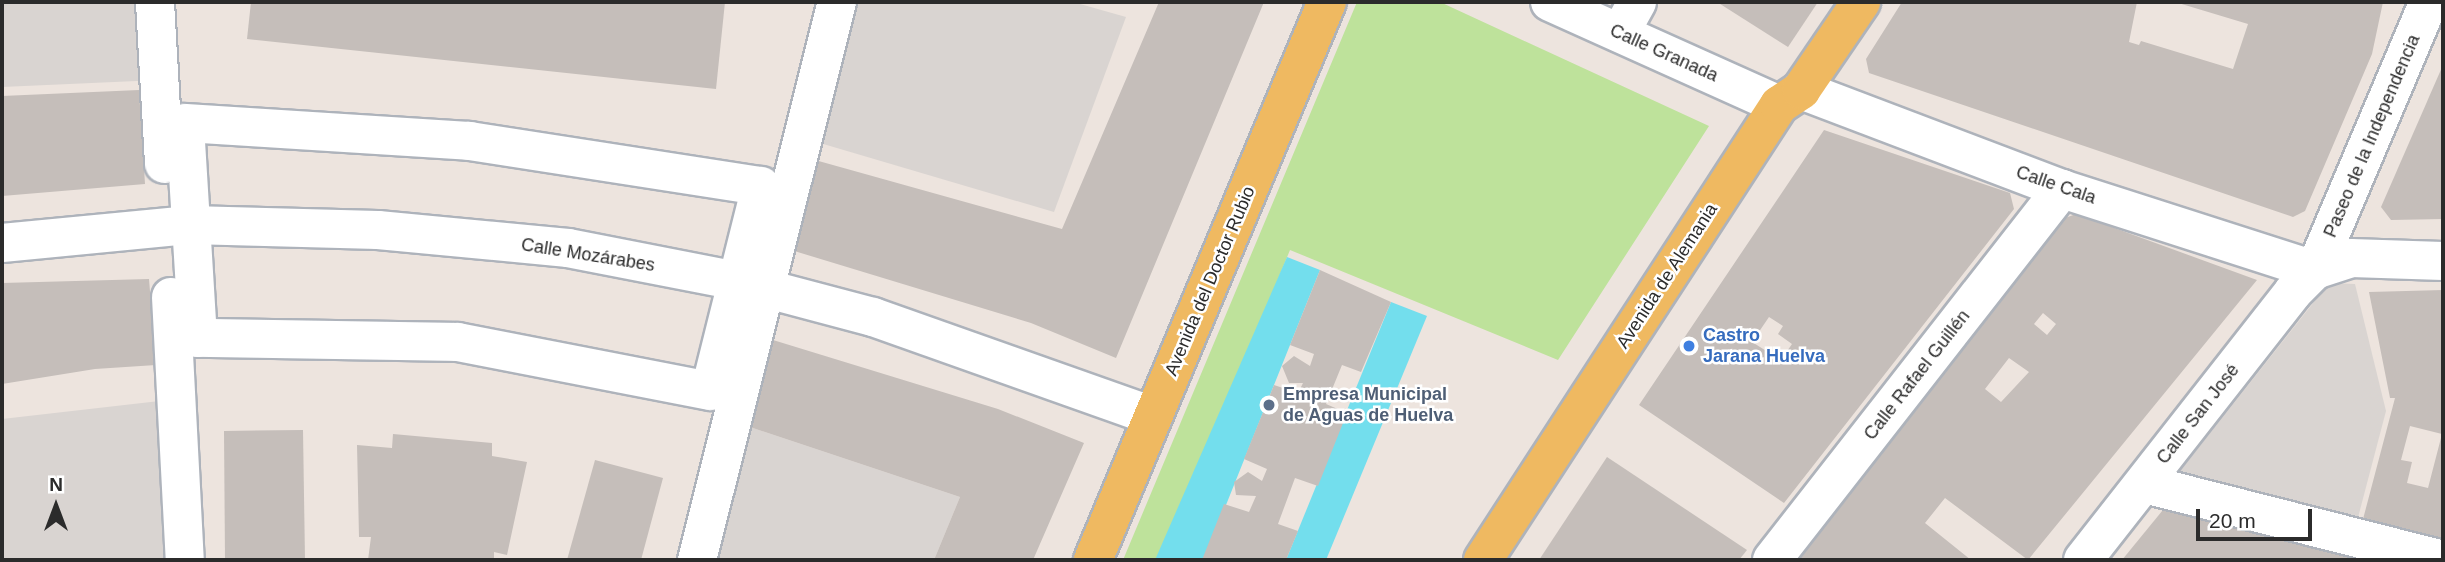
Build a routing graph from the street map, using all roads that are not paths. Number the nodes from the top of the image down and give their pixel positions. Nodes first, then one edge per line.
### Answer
1 (155, 2) edge
2 (837, 2) edge
3 (1327, 2) edge
4 (1550, 2) edge
5 (1861, 2) edge
6 (2429, 2) edge
7 (1629, 17) edge
8 (1790, 97) junction
9 (2062, 189) junction
10 (179, 226) junction
11 (2, 243) edge
12 (2443, 261) edge
13 (2315, 270) junction
14 (750, 285) junction
15 (1153, 416) junction
16 (2145, 484) junction
17 (2419, 557) edge
18 (185, 560) edge
19 (697, 560) edge
20 (1093, 560) edge
21 (1483, 560) edge
22 (1772, 560) edge
23 (2082, 560) edge

1 - 10 street
2 - 14 street
3 - 15 main road, Avenida del Doctor Rubio
4 - 7 street, Calle Granada
5 - 8 main road, Avenida de Alemania
6 - 13 street, Paseo de la Independencia
7 - 8 street, Calle Granada
8 - 9 street, Calle Cala
8 - 21 main road, Avenida de Alemania
9 - 13 street, Calle Cala
9 - 22 street, Calle Rafael Guillén
10 - 11 street, Calle Mozárabes
10 - 14 street, Calle Mozárabes
10 - 14 street
10 - 14 street
10 - 18 street
12 - 13 street
13 - 16 street, Calle San José
14 - 15 street, Calle Mozárabes
14 - 19 street
15 - 20 main road, Avenida del Doctor Rubio
16 - 17 street
16 - 23 street, Calle San José

